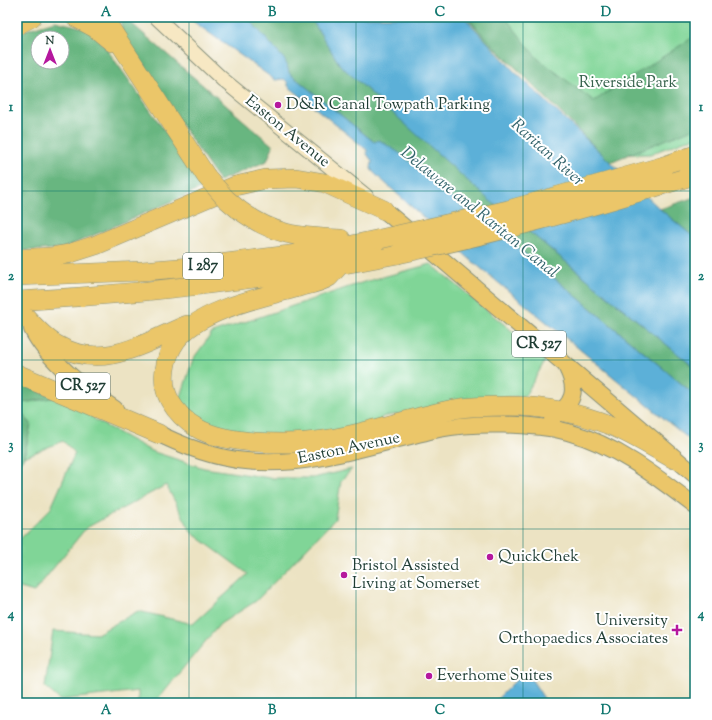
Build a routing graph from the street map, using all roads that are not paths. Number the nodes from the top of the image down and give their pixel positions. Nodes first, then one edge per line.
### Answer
1 (32, 17) edge
2 (75, 17) edge
3 (103, 17) edge
4 (156, 17) edge
5 (17, 25) edge
6 (127, 55) junction
7 (692, 164) edge
8 (384, 210) junction
9 (377, 240) junction
10 (339, 266) junction
11 (21, 268) edge
12 (20, 306) edge
13 (200, 319) junction
14 (567, 368) junction
15 (17, 374) edge
16 (563, 411) junction
17 (531, 426) junction
18 (160, 434) junction
19 (674, 459) junction
20 (695, 475) edge
21 (695, 506) edge

1 - 5 highway
2 - 6 highway
3 - 6 highway
4 - 8 main road, Easton Avenue / CR 527
6 - 9 highway, bridge
7 - 9 highway, I 287, bridge
7 - 10 highway, I 287, bridge
8 - 11 highway
8 - 14 main road, Easton Avenue / CR 527
9 - 11 highway, I 287
10 - 12 highway, I 287
10 - 13 highway
12 - 13 highway
12 - 18 main road, Easton Avenue / CR 527
13 - 16 highway
14 - 16 main road
14 - 19 main road, Easton Avenue / CR 527
15 - 18 highway
16 - 17 main road
16 - 19 highway
17 - 18 main road, Easton Avenue / CR 527
17 - 21 main road, Easton Avenue / CR 527
19 - 20 main road, Easton Avenue / CR 527

